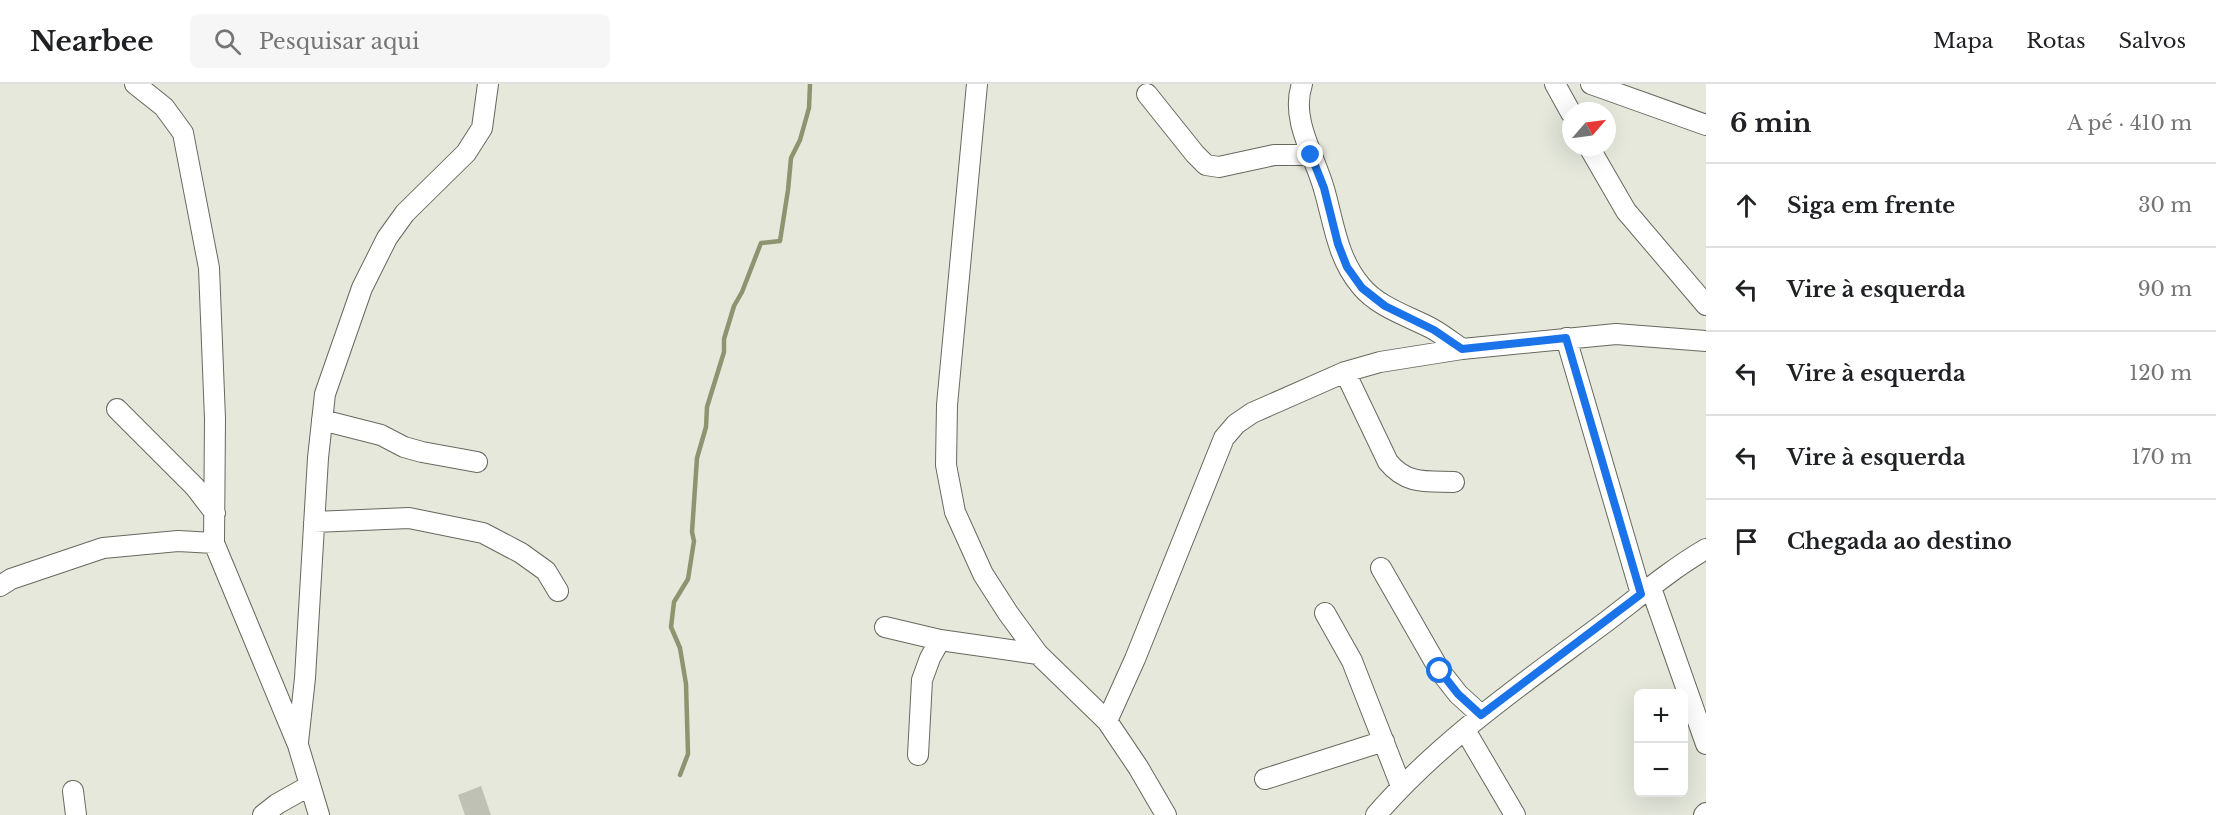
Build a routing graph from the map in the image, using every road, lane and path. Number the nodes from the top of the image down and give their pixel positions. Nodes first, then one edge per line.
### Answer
1 (135, 84) edge
2 (488, 84) edge
3 (977, 84) edge
4 (1302, 84) edge
5 (1555, 84) edge
6 (1591, 84) edge
7 (1148, 94) dead end
8 (1565, 102) edge
9 (1706, 124) edge
10 (1311, 155) junction
11 (1595, 156) edge
12 (1706, 305) edge
13 (1566, 338) junction
14 (1706, 341) edge
15 (1462, 349) junction
16 (1345, 372) junction
17 (117, 409) dead end
18 (322, 420) junction
19 (477, 462) dead end
20 (1454, 482) dead end
21 (215, 513) junction
22 (314, 522) junction
23 (214, 543) junction
24 (1706, 549) edge
25 (1381, 568) dead end
26 (0, 586) edge
27 (558, 591) dead end
28 (1646, 591) junction
29 (1325, 614) dead end
30 (885, 627) dead end
31 (940, 640) junction
32 (1038, 654) junction
33 (1481, 715) junction
34 (1107, 721) junction
35 (1466, 730) junction
36 (1384, 741) junction
37 (1706, 744) edge
38 (298, 745) junction
39 (918, 755) dead end
40 (1265, 778) dead end
41 (309, 786) junction
42 (1401, 786) junction
43 (73, 791) dead end
44 (76, 815) edge
45 (263, 815) edge
46 (319, 815) edge
47 (1166, 815) edge
48 (1376, 815) edge
49 (1515, 815) edge

1 - 21 street
2 - 18 street
3 - 32 street
4 - 10 street
5 - 8 street
6 - 9 street
7 - 10 street
10 - 15 street
11 - 12 street
13 - 14 street
13 - 15 street
13 - 28 street
15 - 16 street
16 - 20 street
16 - 34 street
17 - 21 street
18 - 19 street
18 - 22 street
21 - 23 street
22 - 27 street
22 - 38 street
23 - 26 street
23 - 38 street
24 - 28 street
25 - 33 street
28 - 33 street
28 - 37 street
29 - 36 street
30 - 31 street
31 - 32 street
31 - 39 street
32 - 34 street
33 - 35 street
34 - 47 street
35 - 42 street
35 - 49 street
36 - 40 street
36 - 42 street
38 - 41 street
41 - 45 street
41 - 46 street
42 - 48 street
43 - 44 street

